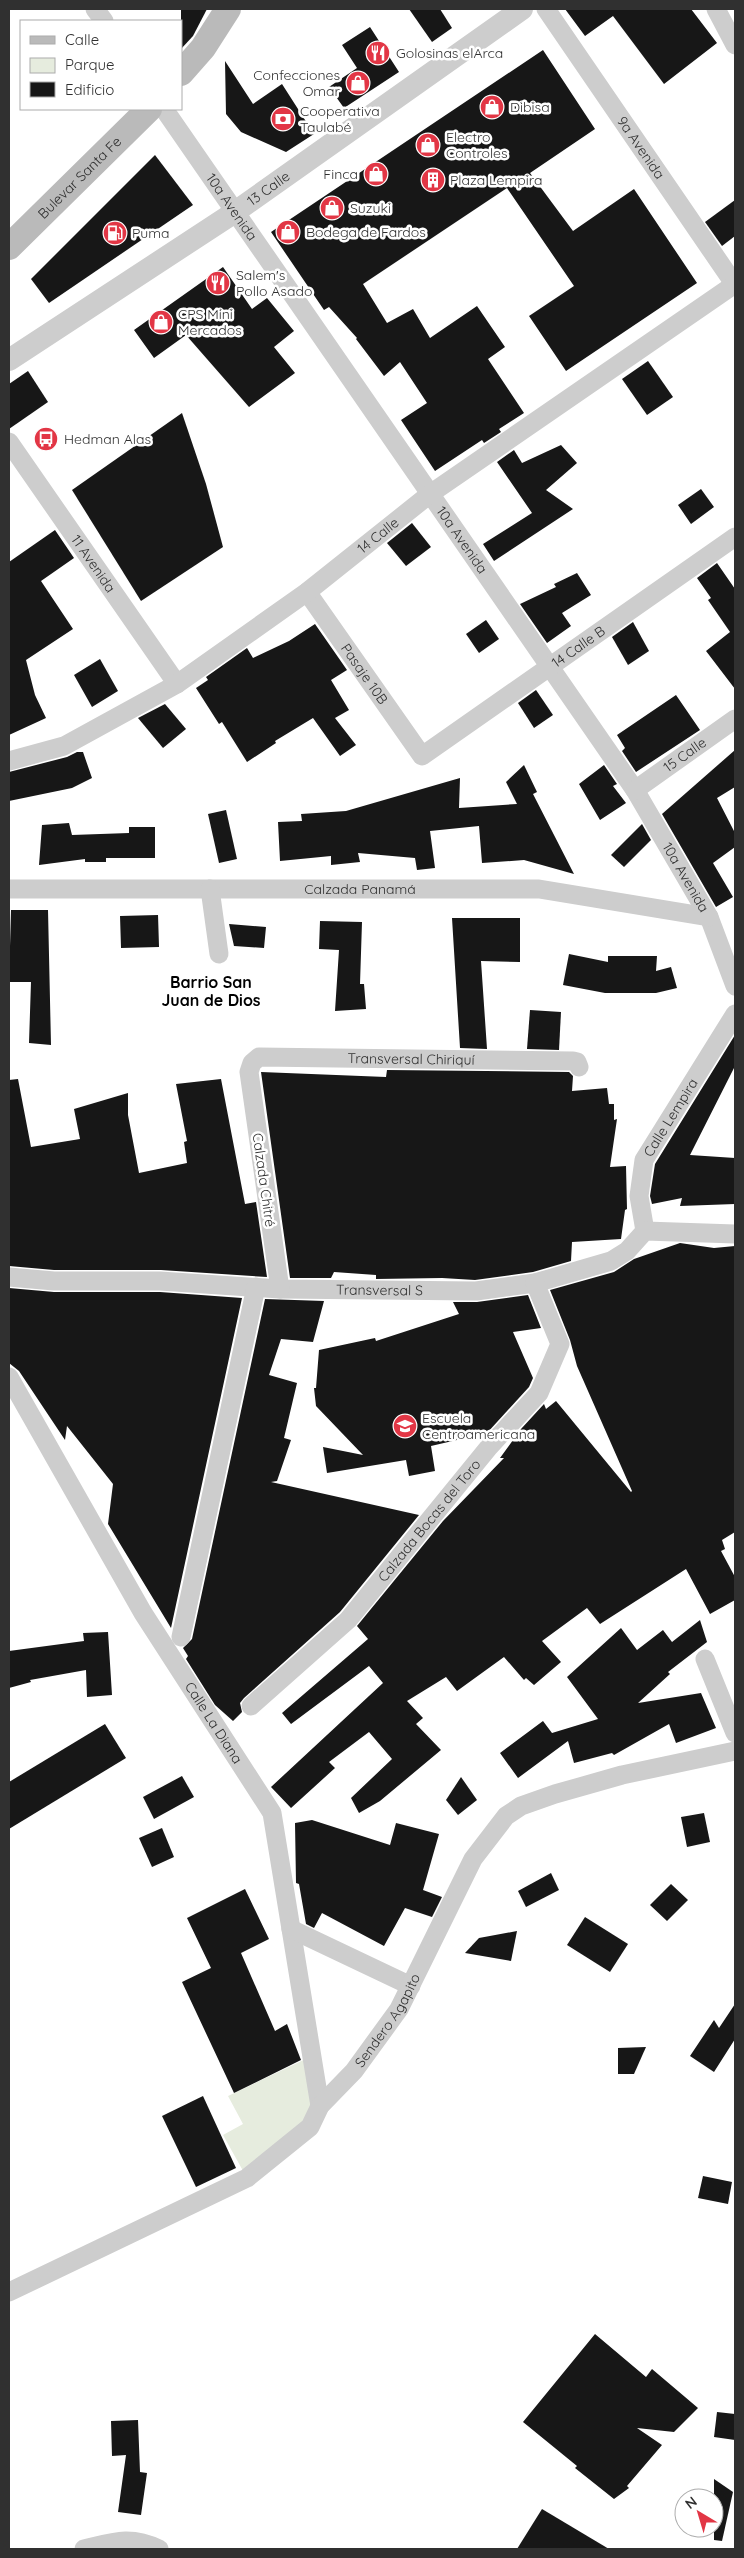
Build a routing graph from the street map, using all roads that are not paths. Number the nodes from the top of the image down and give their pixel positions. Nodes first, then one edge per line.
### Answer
1 (95, 9) edge
2 (228, 9) edge
3 (522, 9) edge
4 (546, 9) edge
5 (716, 9) edge
6 (103, 20) edge
7 (735, 45) edge
8 (182, 72) edge
9 (148, 110) edge
10 (165, 110) edge
11 (235, 212) junction
12 (9, 247) edge
13 (735, 284) edge
14 (9, 360) edge
15 (9, 442) edge
16 (430, 494) junction
17 (735, 537) edge
18 (307, 592) junction
19 (550, 668) junction
20 (177, 684) junction
21 (735, 719) edge
22 (422, 756) joint
23 (9, 761) edge
24 (635, 790) junction
25 (9, 889) edge
26 (210, 890) junction
27 (709, 917) junction
28 (219, 954) dead end
29 (735, 986) edge
30 (735, 1014) edge
31 (579, 1066) dead end
32 (248, 1072) joint
33 (644, 1231) junction
34 (735, 1234) edge
35 (9, 1277) edge
36 (535, 1283) junction
37 (256, 1287) junction
38 (280, 1288) junction
39 (9, 1377) edge
40 (181, 1637) dead end
41 (705, 1659) dead end
42 (251, 1706) dead end
43 (735, 1733) edge
44 (735, 1751) edge
45 (291, 1929) junction
46 (411, 1986) junction
47 (320, 2106) junction
48 (9, 2292) edge
49 (84, 2549) edge
50 (159, 2549) edge

1 - 6 street
2 - 8 main road
3 - 11 street, 13 Calle
4 - 13 street, 9a Avenida
5 - 7 street
9 - 12 main road, Bulevar Santa Fe
10 - 11 street, 10a Avenida
11 - 14 street, 13 Calle
11 - 16 street, 10a Avenida
13 - 16 street, 14 Calle
15 - 20 street, 11 Avenida
16 - 18 street, 14 Calle
16 - 19 street, 10a Avenida
17 - 19 street, 14 Calle B
18 - 20 street, 14 Calle
18 - 22 street, Pasaje 10B
19 - 22 street, 14 Calle B
19 - 24 street, 10a Avenida
20 - 23 street, 14 Calle
21 - 24 street, 15 Calle
24 - 27 street, 10a Avenida
25 - 26 street, Calzada Panamá
26 - 27 street, Calzada Panamá
26 - 28 street
27 - 29 street, 10a Avenida
30 - 33 street, Calle Lempira
31 - 32 street, Transversal Chiriquí
32 - 38 street, Calzada Chitré
33 - 34 street
33 - 36 street, Transversal S
35 - 37 street, Transversal S
36 - 38 street, Transversal S
36 - 42 street, Calzada Bocas del Toro
37 - 38 street, Transversal S
37 - 40 street
39 - 45 street, Calle La Diana
41 - 43 street
44 - 46 street, Sendero Agapito
45 - 46 street
45 - 47 street, Calle La Diana
46 - 47 street, Sendero Agapito
47 - 48 street, Sendero Agapito
49 - 50 street

